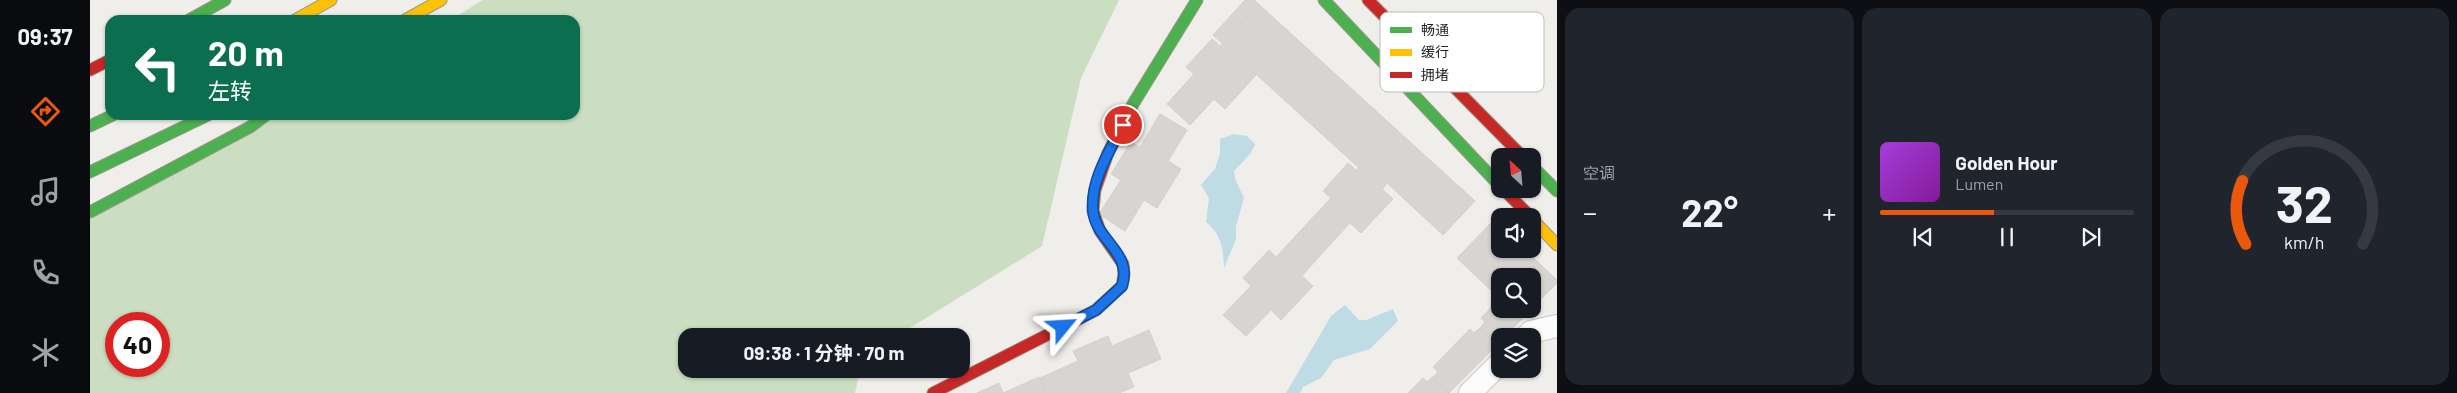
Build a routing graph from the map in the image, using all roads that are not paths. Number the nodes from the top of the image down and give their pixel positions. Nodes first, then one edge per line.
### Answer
1 (225, 0) edge
2 (331, 0) edge
3 (441, 0) edge
4 (1197, 0) edge
5 (1324, 0) edge
6 (1368, 0) edge
7 (1380, 12) edge
8 (199, 15) edge
9 (304, 15) edge
10 (414, 15) edge
11 (1380, 59) edge
12 (105, 62) edge
13 (90, 70) edge
14 (1411, 92) edge
15 (1459, 92) edge
16 (105, 119) edge
17 (198, 120) edge
18 (259, 120) edge
19 (90, 126) edge
20 (1514, 148) edge
21 (90, 172) edge
22 (1541, 175) edge
23 (1491, 176) edge
24 (1557, 191) edge
25 (1512, 198) edge
26 (1521, 208) edge
27 (90, 212) edge
28 (1541, 228) edge
29 (1557, 245) edge
30 (1557, 326) edge
31 (1541, 330) edge
32 (1491, 372) edge
33 (933, 393) edge
34 (1470, 393) edge

1 - 8 main road
2 - 9 main road
3 - 10 main road
4 - 33 main road
5 - 11 main road
6 - 7 main road
12 - 13 main road
14 - 23 main road
15 - 20 main road
16 - 19 main road
17 - 21 main road
18 - 27 main road
22 - 24 main road
25 - 26 main road
28 - 29 main road
30 - 31 street
32 - 34 street

